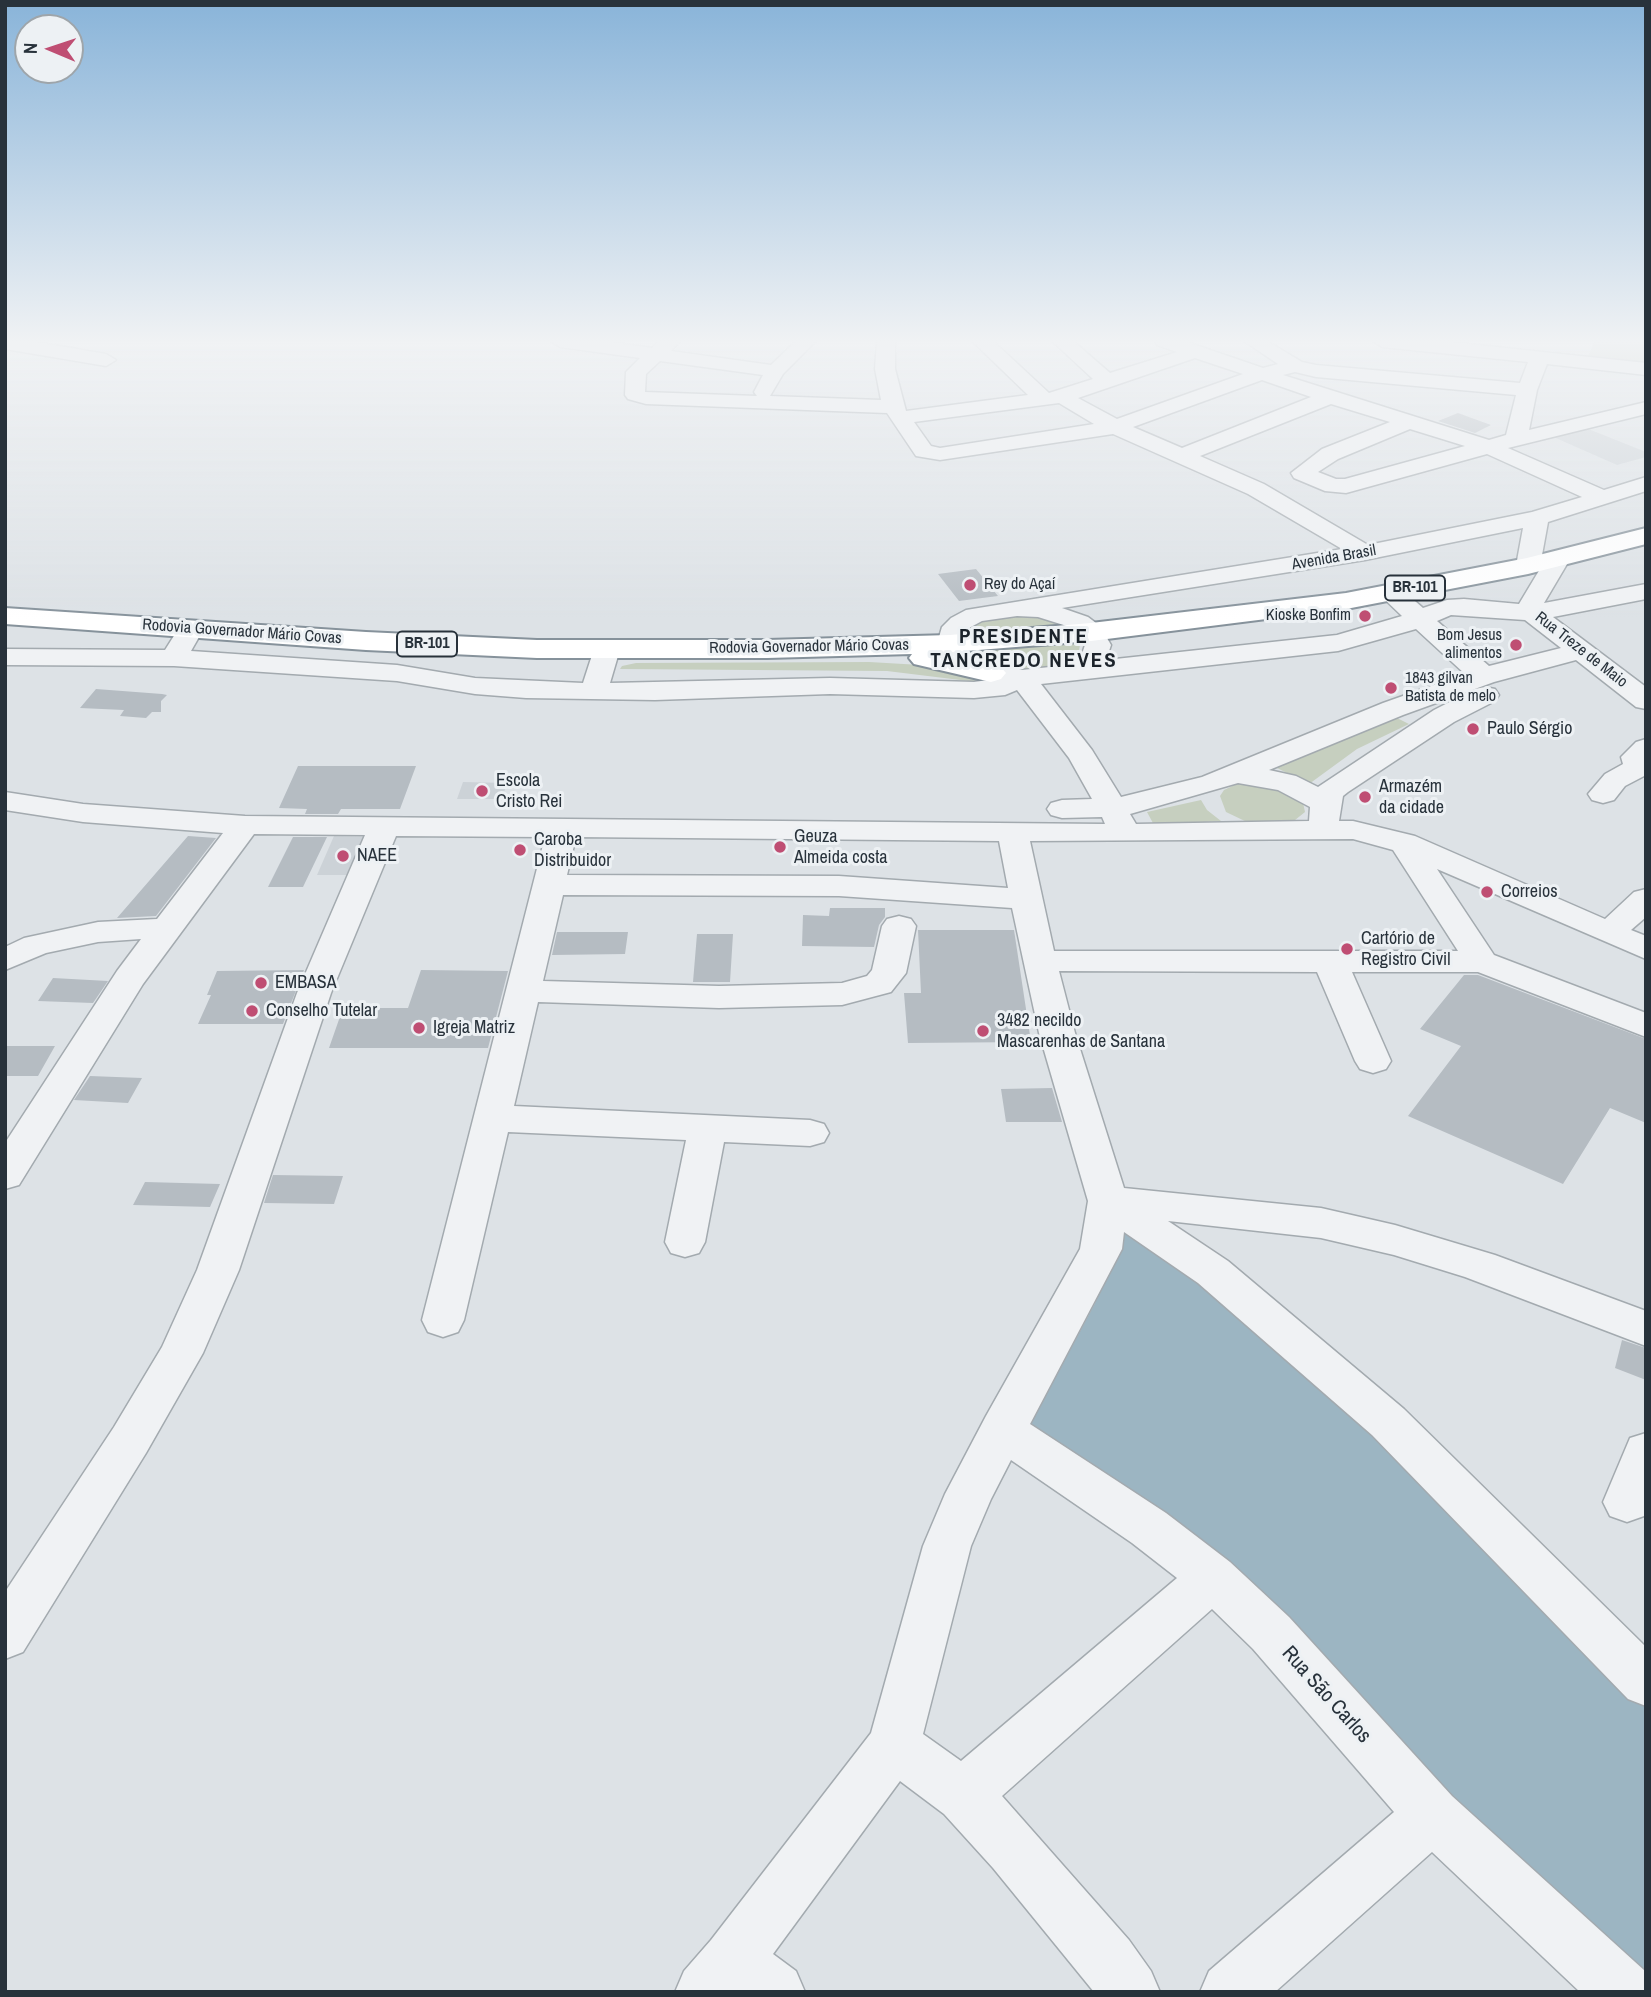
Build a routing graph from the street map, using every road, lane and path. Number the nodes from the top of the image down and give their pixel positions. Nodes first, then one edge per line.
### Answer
1 (911, 434) edge
2 (1068, 434) edge
3 (1132, 434) edge
4 (1236, 434) edge
5 (1379, 434) edge
6 (1448, 434) edge
7 (1517, 434) edge
8 (1536, 434) edge
9 (1516, 439) junction
10 (1489, 447) junction
11 (1182, 456) junction
12 (1302, 473) junction
13 (1646, 484) edge
14 (1256, 489) junction
15 (1602, 497) junction
16 (1537, 518) junction
17 (1646, 536) edge
18 (1365, 553) junction
19 (1558, 559) junction
20 (1528, 566) junction
21 (1646, 591) edge
22 (1391, 593) junction
23 (1029, 609) junction
24 (1532, 612) junction
25 (975, 615) junction
26 (5, 616) edge
27 (1420, 618) junction
28 (1180, 622) junction
29 (1395, 628) junction
30 (192, 629) junction
31 (950, 644) junction
32 (849, 648) junction
33 (607, 649) junction
34 (1581, 651) junction
35 (5, 657) edge
36 (174, 658) junction
37 (1081, 658) junction
38 (1542, 662) junction
39 (1009, 676) junction
40 (1474, 680) junction
41 (594, 691) junction
42 (1646, 701) edge
43 (1646, 748) edge
44 (1082, 756) junction
45 (1224, 779) junction
46 (1603, 794) dead end
47 (5, 801) edge
48 (1325, 816) junction
49 (172, 819) junction
50 (1119, 821) junction
51 (461, 822) junction
52 (901, 822) junction
53 (245, 825) junction
54 (384, 827) junction
55 (562, 830) junction
56 (1013, 832) junction
57 (1249, 832) junction
58 (1404, 844) junction
59 (547, 885) junction
60 (1026, 899) junction
61 (1646, 899) edge
62 (899, 926) dead end
63 (167, 928) junction
64 (1608, 933) junction
65 (1646, 949) edge
66 (5, 960) edge
67 (1039, 961) junction
68 (1330, 962) junction
69 (1482, 962) junction
70 (523, 991) junction
71 (1646, 1026) edge
72 (1373, 1061) dead end
73 (492, 1118) junction
74 (708, 1128) junction
75 (810, 1133) dead end
76 (5, 1175) edge
77 (1108, 1201) junction
78 (685, 1242) dead end
79 (443, 1320) dead end
80 (1646, 1329) edge
81 (1002, 1429) junction
82 (1646, 1452) edge
83 (1627, 1502) dead end
84 (1213, 1577) junction
85 (5, 1636) edge
86 (1646, 1682) edge
87 (894, 1745) junction
88 (963, 1795) junction
89 (1433, 1815) junction
90 (737, 1982) edge
91 (1130, 1992) edge
92 (1230, 1992) edge
93 (1624, 1992) edge

1 - 2 street
3 - 11 street
4 - 11 street
5 - 12 street
6 - 10 street
7 - 9 street
8 - 9 street
9 - 10 street
10 - 12 street
10 - 15 street
11 - 14 street
12 - 14 street
13 - 15 street, Avenida Brasil
14 - 18 street
15 - 16 street, Avenida Brasil
16 - 18 street, Avenida Brasil
16 - 20 street
17 - 19 highway, BR-101
18 - 23 street, Avenida Brasil
19 - 20 highway, BR-101
19 - 24 street, Rua Treze de Maio
20 - 22 highway, BR-101
21 - 24 street
22 - 27 street
22 - 28 highway, BR-101
23 - 25 street, Avenida Brasil
23 - 28 highway
23 - 37 street
24 - 27 street
24 - 34 street, Rua Treze de Maio
25 - 31 street
25 - 32 highway
26 - 30 highway, Rodovia Governador Mário Covas / BR-101
27 - 29 street
27 - 40 street
28 - 37 highway
29 - 37 street
29 - 40 street
30 - 33 highway, Rodovia Governador Mário Covas / BR-101
30 - 36 street
31 - 32 highway, Rodovia Governador Mário Covas / BR-101
31 - 37 highway, Rodovia Governador Mário Covas / BR-101
31 - 39 street
32 - 33 highway, Rodovia Governador Mário Covas / BR-101
32 - 39 highway
33 - 41 street
34 - 38 street
34 - 42 street, Rua Treze de Maio
35 - 36 street
36 - 41 street
37 - 39 street
37 - 44 street
38 - 40 street
38 - 48 street
39 - 41 street
39 - 44 street
40 - 45 street
43 - 46 street
44 - 50 street
45 - 48 street
45 - 50 street
45 - 57 street
47 - 49 street
48 - 57 street
48 - 58 street
49 - 51 street
49 - 53 street
50 - 52 street
50 - 56 street
50 - 57 street
51 - 52 street
51 - 54 street
51 - 55 street
52 - 55 street
52 - 56 street
53 - 54 street
53 - 63 street
54 - 85 street
55 - 59 street
56 - 60 street
58 - 64 street
58 - 69 street
59 - 60 street
59 - 70 street
60 - 67 street
61 - 64 street
62 - 70 street
63 - 66 street
63 - 76 street
64 - 65 street
67 - 68 street
67 - 77 street
68 - 69 street
68 - 72 street
69 - 71 street
70 - 73 street
73 - 74 street
73 - 79 street
74 - 75 street
74 - 78 street
77 - 80 street
77 - 81 street
77 - 86 street
81 - 84 street, Rua São Carlos
81 - 87 street
82 - 83 street
84 - 88 street
84 - 89 street, Rua São Carlos
87 - 88 street
87 - 90 street
88 - 91 street
89 - 92 street
89 - 93 street, Rua São Carlos

